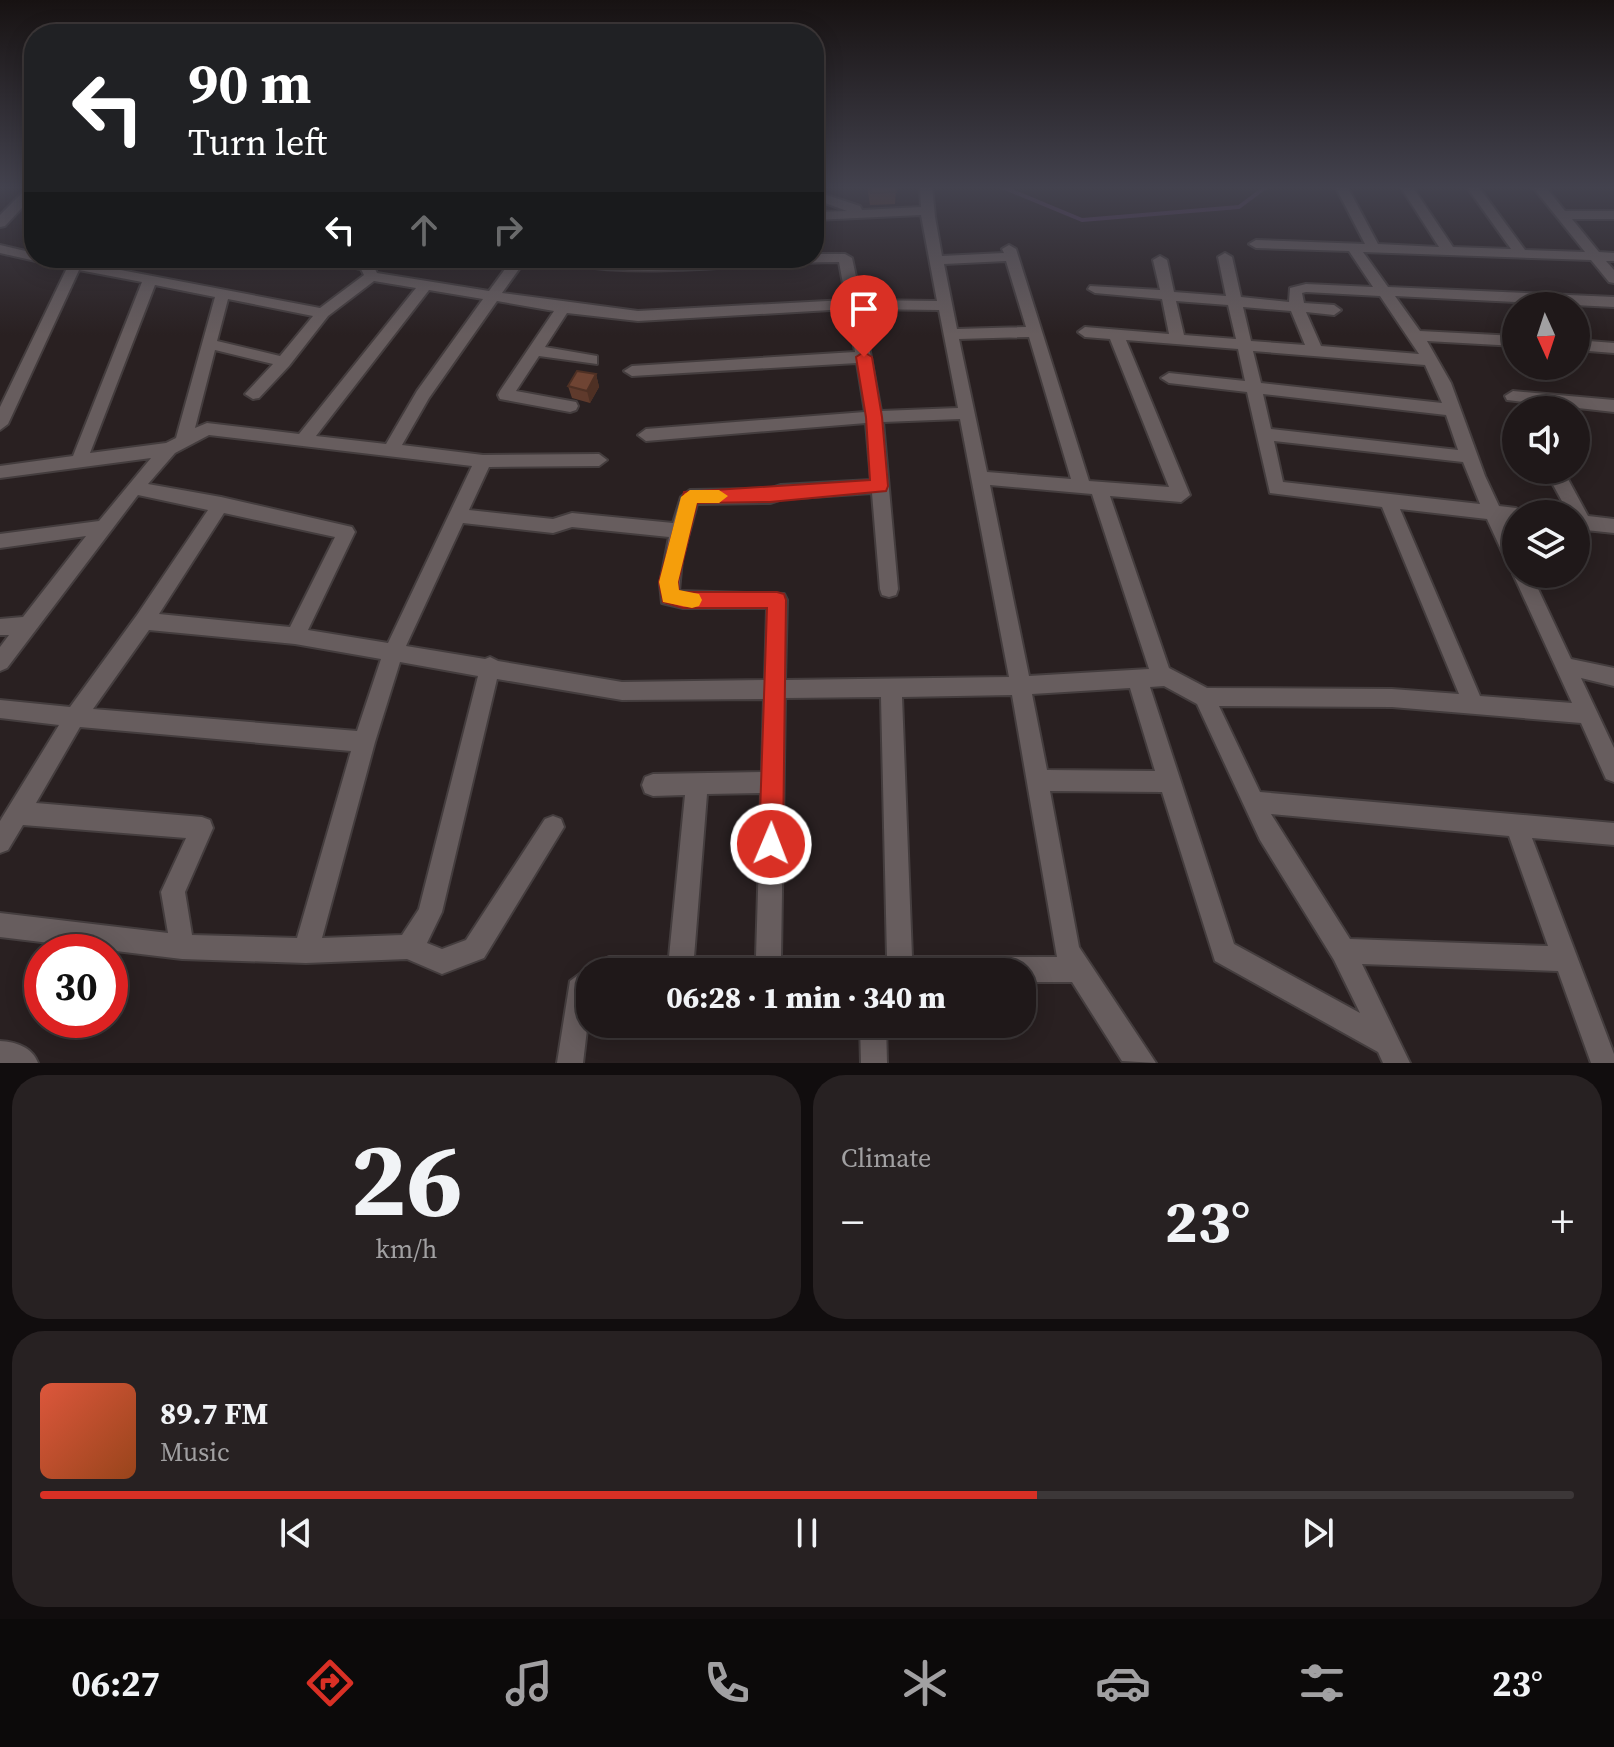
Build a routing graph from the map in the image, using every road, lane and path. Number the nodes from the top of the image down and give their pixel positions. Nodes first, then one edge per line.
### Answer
1 (933, 236) edge
2 (1367, 236) edge
3 (1439, 236) edge
4 (1508, 236) edge
5 (1579, 236) edge
6 (1256, 244) dead end
7 (1353, 248) junction
8 (0, 249) edge
9 (1374, 249) junction
10 (1449, 251) junction
11 (1521, 254) junction
12 (24, 255) edge
13 (1596, 256) junction
14 (1225, 257) dead end
15 (1614, 257) edge
16 (824, 258) edge
17 (937, 260) junction
18 (1160, 260) dead end
19 (75, 268) edge
20 (103, 268) edge
21 (368, 268) edge
22 (513, 268) edge
23 (371, 276) junction
24 (150, 279) junction
25 (1614, 279) edge
26 (426, 285) junction
27 (1095, 289) dead end
28 (223, 292) junction
29 (1386, 293) junction
30 (493, 296) junction
31 (1168, 296) junction
32 (1235, 302) junction
33 (1614, 302) edge
34 (855, 304) junction
35 (946, 306) junction
36 (1297, 307) junction
37 (563, 308) junction
38 (1334, 310) dead end
39 (323, 313) junction
40 (1034, 332) junction
41 (1085, 332) dead end
42 (952, 334) junction
43 (1116, 335) junction
44 (1416, 336) junction
45 (1178, 340) junction
46 (1502, 340) edge
47 (209, 344) junction
48 (1245, 345) junction
49 (1590, 346) edge
50 (1614, 348) edge
51 (534, 350) junction
52 (1315, 351) junction
53 (864, 357) junction
54 (592, 360) dead end
55 (1430, 360) junction
56 (284, 362) junction
57 (632, 371) dead end
58 (1169, 378) dead end
59 (1254, 388) junction
60 (253, 394) dead end
61 (1590, 404) edge
62 (570, 406) dead end
63 (1614, 406) edge
64 (1452, 410) junction
65 (968, 413) junction
66 (874, 417) junction
67 (0, 424) edge
68 (1264, 434) junction
69 (646, 435) dead end
70 (303, 440) junction
71 (176, 445) junction
72 (391, 450) junction
73 (1469, 457) junction
74 (599, 460) dead end
75 (79, 461) junction
76 (483, 461) junction
77 (0, 472) edge
78 (981, 478) junction
79 (879, 486) junction
80 (1090, 487) junction
81 (134, 488) junction
82 (1388, 501) junction
83 (221, 504) junction
84 (1493, 513) junction
85 (1502, 514) edge
86 (458, 516) junction
87 (1590, 526) edge
88 (104, 527) junction
89 (680, 531) junction
90 (1611, 531) edge
91 (1502, 532) edge
92 (0, 541) edge
93 (1529, 588) edge
94 (889, 589) dead end
95 (144, 621) junction
96 (29, 625) junction
97 (0, 627) edge
98 (295, 636) junction
99 (394, 651) junction
100 (0, 662) edge
101 (490, 666) junction
102 (1565, 666) junction
103 (1614, 677) edge
104 (1162, 678) junction
105 (1137, 679) junction
106 (1020, 684) junction
107 (891, 688) junction
108 (773, 690) junction
109 (1204, 697) junction
110 (1474, 705) junction
111 (0, 709) edge
112 (1588, 714) junction
113 (75, 717) junction
114 (364, 742) junction
115 (1614, 772) edge
116 (1038, 780) junction
117 (773, 782) junction
118 (1169, 782) junction
119 (697, 784) junction
120 (653, 785) dead end
121 (1254, 802) junction
122 (17, 813) junction
123 (1516, 825) junction
124 (553, 827) dead end
125 (1614, 834) edge
126 (0, 842) edge
127 (0, 925) edge
128 (182, 947) junction
129 (408, 947) junction
130 (306, 951) junction
131 (1343, 951) junction
132 (681, 958) edge
133 (768, 958) edge
134 (900, 958) edge
135 (1565, 959) junction
136 (1036, 970) edge
137 (1077, 970) junction
138 (576, 1014) edge
139 (873, 1038) edge
140 (1392, 1053) edge
141 (0, 1054) edge
142 (25, 1063) edge
143 (570, 1063) edge
144 (874, 1063) edge
145 (1143, 1063) edge
146 (1604, 1063) edge

1 - 17 street
2 - 9 street
3 - 10 street
4 - 11 street
5 - 13 street
6 - 7 street
7 - 9 street
7 - 29 street
8 - 12 street
9 - 10 street
10 - 11 street
11 - 13 street
13 - 15 street
13 - 25 street
14 - 32 street
16 - 34 street
17 - 35 street
17 - 40 street
18 - 31 street
19 - 67 street
20 - 24 street
21 - 23 street
22 - 30 street
23 - 26 street
23 - 39 street
24 - 28 street
24 - 75 street
26 - 30 street
26 - 70 street
27 - 31 street
28 - 39 street
28 - 47 street
29 - 33 street
29 - 36 street
29 - 44 street
30 - 37 street
30 - 72 street
31 - 32 street
31 - 45 street
32 - 36 street
32 - 48 street
34 - 35 street
34 - 37 street
34 - 53 street
35 - 42 street
36 - 38 street
36 - 52 street
37 - 51 street
39 - 56 street
40 - 42 street
40 - 80 street
41 - 43 street
42 - 65 street
43 - 45 street
43 - 80 street
44 - 46 street
44 - 55 street
45 - 48 street
47 - 56 street
47 - 71 street
48 - 52 street
48 - 59 street
49 - 50 street
51 - 54 street
51 - 62 street
52 - 55 street
53 - 57 street
53 - 66 street
55 - 64 street
56 - 60 street
58 - 59 street
59 - 64 street
59 - 68 street
61 - 63 street
64 - 73 street
65 - 66 street
65 - 78 street
66 - 69 street
66 - 79 street
68 - 73 street
68 - 82 street
70 - 71 street
70 - 72 street
71 - 75 street
71 - 81 street
72 - 76 street
73 - 84 street
74 - 76 street
75 - 77 street
76 - 86 street
78 - 80 street
78 - 106 street
79 - 89 street
79 - 94 street
80 - 104 street
81 - 83 street
81 - 88 street
82 - 84 street
82 - 110 street
83 - 95 street
83 - 98 street
84 - 85 street
84 - 91 street
86 - 89 street
86 - 99 street
87 - 90 street
88 - 92 street
88 - 96 street
89 - 108 street
93 - 102 street
95 - 98 street
95 - 113 street
96 - 97 street
96 - 100 street
98 - 99 street
99 - 101 street
99 - 114 street
101 - 108 street
101 - 129 street
102 - 103 street
102 - 112 street
104 - 105 street
104 - 109 street
105 - 106 street
105 - 118 street
106 - 107 street
106 - 116 street
107 - 108 street
107 - 134 street
108 - 117 street
109 - 110 street
109 - 121 street
110 - 112 street
111 - 113 street
112 - 115 street
113 - 114 street
113 - 122 street
114 - 130 street
116 - 118 street
116 - 137 street
117 - 119 street
117 - 133 street
118 - 140 street
119 - 120 street
119 - 132 street
121 - 123 street
121 - 131 street
122 - 126 street
122 - 128 street
123 - 125 street
123 - 135 street
124 - 129 street
127 - 128 street
128 - 130 street
129 - 130 street
131 - 135 street
131 - 140 street
135 - 146 street
136 - 137 street
137 - 145 street
138 - 143 street
139 - 144 street
141 - 142 street

